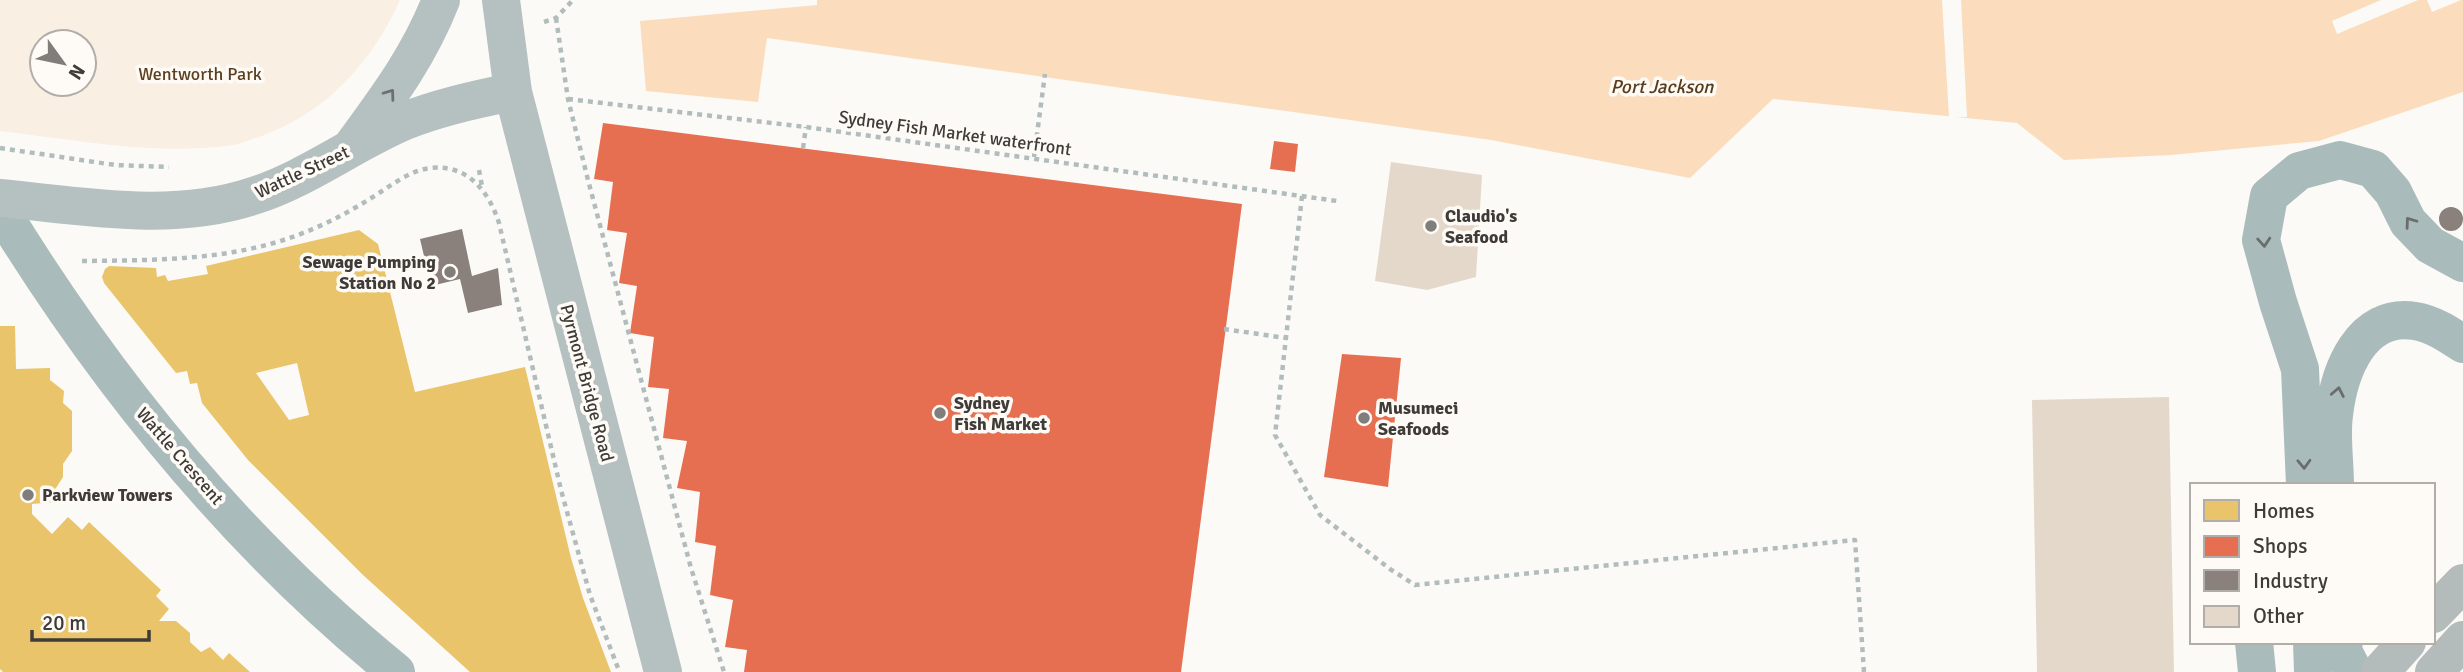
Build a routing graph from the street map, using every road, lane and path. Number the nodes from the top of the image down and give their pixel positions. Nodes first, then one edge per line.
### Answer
1 (441, 0) edge
2 (501, 0) edge
3 (573, 0) edge
4 (1045, 74) dead end
5 (513, 93) junction
6 (568, 99) junction
7 (806, 127) junction
8 (0, 148) edge
9 (803, 148) dead end
10 (350, 150) junction
11 (1034, 157) junction
12 (172, 167) dead end
13 (479, 170) dead end
14 (1302, 195) junction
15 (0, 198) edge
16 (1337, 201) dead end
17 (0, 209) edge
18 (2463, 262) edge
19 (1224, 329) dead end
20 (1286, 338) junction
21 (2463, 344) edge
22 (2305, 483) edge
23 (2335, 483) edge
24 (2463, 583) edge
25 (2435, 612) edge
26 (2463, 640) edge
27 (2254, 644) edge
28 (2312, 644) edge
29 (2343, 644) edge
30 (2405, 644) edge
31 (396, 672) edge
32 (620, 672) edge
33 (663, 672) edge
34 (724, 672) edge
35 (1864, 672) edge
36 (2257, 672) edge
37 (2313, 672) edge
38 (2354, 672) edge
39 (2380, 672) edge
40 (2434, 672) edge

10 -> 1 main road
2 - 5 main road, Pyrmont Bridge Road
3 - 6 path
4 - 11 path
5 - 10 main road, Wattle Street
5 - 33 main road, Pyrmont Bridge Road
6 - 7 path, Sydney Fish Market waterfront
6 - 34 path
7 - 9 path
7 - 11 path, Sydney Fish Market waterfront
8 - 12 path
10 - 15 main road, Wattle Street
11 - 14 path, Sydney Fish Market waterfront
13 - 32 path
14 - 16 path, Sydney Fish Market waterfront
14 - 20 path
17 - 31 street, Wattle Crescent
18 -> 22 street
19 - 20 path
20 - 35 path
23 -> 21 street
24 - 25 highway
26 - 40 highway
27 - 36 street
28 - 37 street
29 - 38 street
30 - 39 highway

